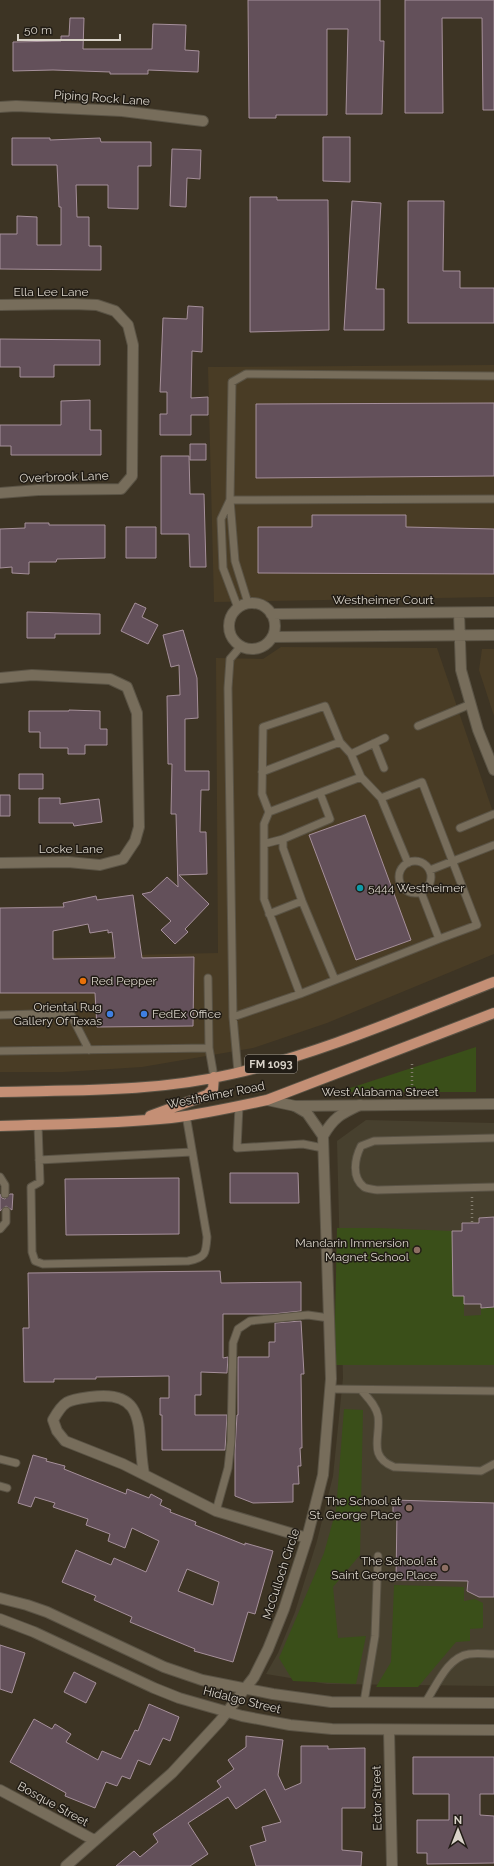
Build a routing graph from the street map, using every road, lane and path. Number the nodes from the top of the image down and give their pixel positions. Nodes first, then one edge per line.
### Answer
1 (0, 107) edge
2 (203, 120) dead end
3 (0, 306) edge
4 (494, 376) edge
5 (132, 412) joint
6 (0, 493) edge
7 (494, 499) edge
8 (230, 500) junction
9 (248, 603) junction
10 (238, 608) junction
11 (494, 612) edge
12 (459, 613) junction
13 (271, 614) junction
14 (460, 635) junction
15 (494, 635) edge
16 (272, 637) junction
17 (241, 646) junction
18 (0, 678) edge
19 (471, 704) junction
20 (418, 726) dead end
21 (385, 738) dead end
22 (340, 742) junction
23 (374, 742) junction
24 (351, 754) junction
25 (384, 768) dead end
26 (494, 770) edge
27 (262, 772) junction
28 (361, 777) junction
29 (320, 793) junction
30 (381, 798) junction
31 (269, 812) junction
32 (494, 814) edge
33 (460, 828) dead end
34 (283, 839) junction
35 (264, 844) junction
36 (494, 846) edge
37 (452, 861) junction
38 (0, 863) edge
39 (408, 863) junction
40 (430, 870) junction
41 (421, 892) junction
42 (302, 901) junction
43 (269, 914) junction
44 (439, 940) junction
45 (208, 978) dead end
46 (335, 980) junction
47 (494, 982) edge
48 (300, 994) junction
49 (494, 1013) edge
50 (0, 1014) edge
51 (233, 1017) junction
52 (209, 1048) junction
53 (89, 1050) junction
54 (0, 1051) edge
55 (412, 1064) dead end
56 (238, 1072) junction
57 (214, 1077) junction
58 (0, 1092) edge
59 (412, 1095) dead end
60 (267, 1100) junction
61 (494, 1104) edge
62 (360, 1105) junction
63 (239, 1106) junction
64 (295, 1106) junction
65 (186, 1115) junction
66 (141, 1120) junction
67 (38, 1125) junction
68 (0, 1126) edge
69 (323, 1136) junction
70 (494, 1138) edge
71 (323, 1148) junction
72 (192, 1152) junction
73 (39, 1160) junction
74 (0, 1177) edge
75 (494, 1187) edge
76 (5, 1194) dead end
77 (472, 1196) dead end
78 (6, 1211) dead end
79 (472, 1223) dead end
80 (0, 1229) edge
81 (329, 1318) junction
82 (330, 1389) junction
83 (361, 1390) junction
84 (494, 1391) edge
85 (0, 1459) edge
86 (16, 1464) dead end
87 (494, 1464) edge
88 (144, 1474) junction
89 (216, 1511) junction
90 (307, 1538) junction
91 (378, 1556) dead end
92 (0, 1598) edge
93 (0, 1619) edge
94 (494, 1654) edge
95 (245, 1688) junction
96 (364, 1702) junction
97 (425, 1703) junction
98 (494, 1703) edge
99 (227, 1711) junction
100 (389, 1730) junction
101 (494, 1730) edge
102 (0, 1790) edge
103 (94, 1840) junction
104 (66, 1866) edge
105 (392, 1866) edge

1 - 2 street, Piping Rock Lane
3 - 5 street, Ella Lee Lane
4 - 8 lane
5 - 6 street, Overbrook Lane
7 - 8 lane
8 - 9 lane
8 - 10 lane
9 - 10 street
9 - 13 street
10 - 17 street
11 - 12 street, Westheimer Court
12 - 13 street, Westheimer Court
12 - 14 street
13 - 16 street
14 - 15 street
14 - 16 street
14 - 19 street
16 - 17 street
17 - 51 lane
18 - 38 street, Locke Lane
19 - 20 lane
19 - 26 street
21 - 23 lane
22 - 24 lane
22 - 27 lane
22 - 27 lane
23 - 24 lane
23 - 25 lane
24 - 28 lane
27 - 31 lane
28 - 29 lane
28 - 30 lane
29 - 31 lane
29 - 34 lane
30 - 37 lane
30 - 39 lane
31 - 35 lane
32 - 33 lane
34 - 35 lane
34 - 42 lane
35 - 43 lane
36 - 37 lane
37 - 40 lane
37 - 44 lane
39 - 40 lane
39 - 41 lane
40 - 41 lane
41 - 44 lane
42 - 43 lane
42 - 46 lane
43 - 48 lane
44 - 46 lane
45 - 52 lane
46 - 48 lane
47 - 56 main road, Westheimer Road / FM 1093
48 - 51 lane
49 - 60 main road, Westheimer Road / FM 1093
50 - 53 lane
51 - 56 lane
52 - 53 lane
52 - 57 lane
53 - 54 lane
55 - 59 path
56 - 57 main road, Westheimer Road / FM 1093
57 - 58 main road, Westheimer Road / FM 1093
57 - 66 main road
60 - 63 main road, Westheimer Road / FM 1093
60 - 64 street, West Alabama Street
61 - 62 street, West Alabama Street
62 - 64 street, West Alabama Street
62 - 69 street
63 - 65 main road, Westheimer Road / FM 1093
63 - 71 lane
64 - 69 street
65 - 66 main road, Westheimer Road / FM 1093
65 - 72 lane
66 - 67 main road, Westheimer Road / FM 1093
67 - 68 main road, Westheimer Road / FM 1093
67 - 73 lane
69 - 71 street, McCulloch Circle
70 - 75 lane
71 - 81 street, McCulloch Circle
72 - 73 lane
72 - 73 lane
74 - 76 lane
77 - 79 path
78 - 80 lane
81 - 82 street, McCulloch Circle
81 - 89 lane
82 - 83 lane
82 - 90 street, McCulloch Circle
83 - 84 lane
83 - 87 lane
85 - 86 lane
88 - 88 street
88 - 89 street
89 - 90 street
90 - 95 street, McCulloch Circle
91 - 96 lane
92 - 95 street, Hidalgo Street
93 - 99 street, Hidalgo Street
94 - 97 lane
95 - 96 street, Hidalgo Street
95 - 99 street, McCulloch Circle
96 - 97 street, Hidalgo Street
97 - 98 street, Hidalgo Street
99 - 100 street, Hidalgo Street
99 - 103 street, McCulloch Circle
100 - 101 street, Hidalgo Street
100 - 105 street, Ector Street
102 - 103 street, Bosque Street
103 - 104 street, McCulloch Circle

